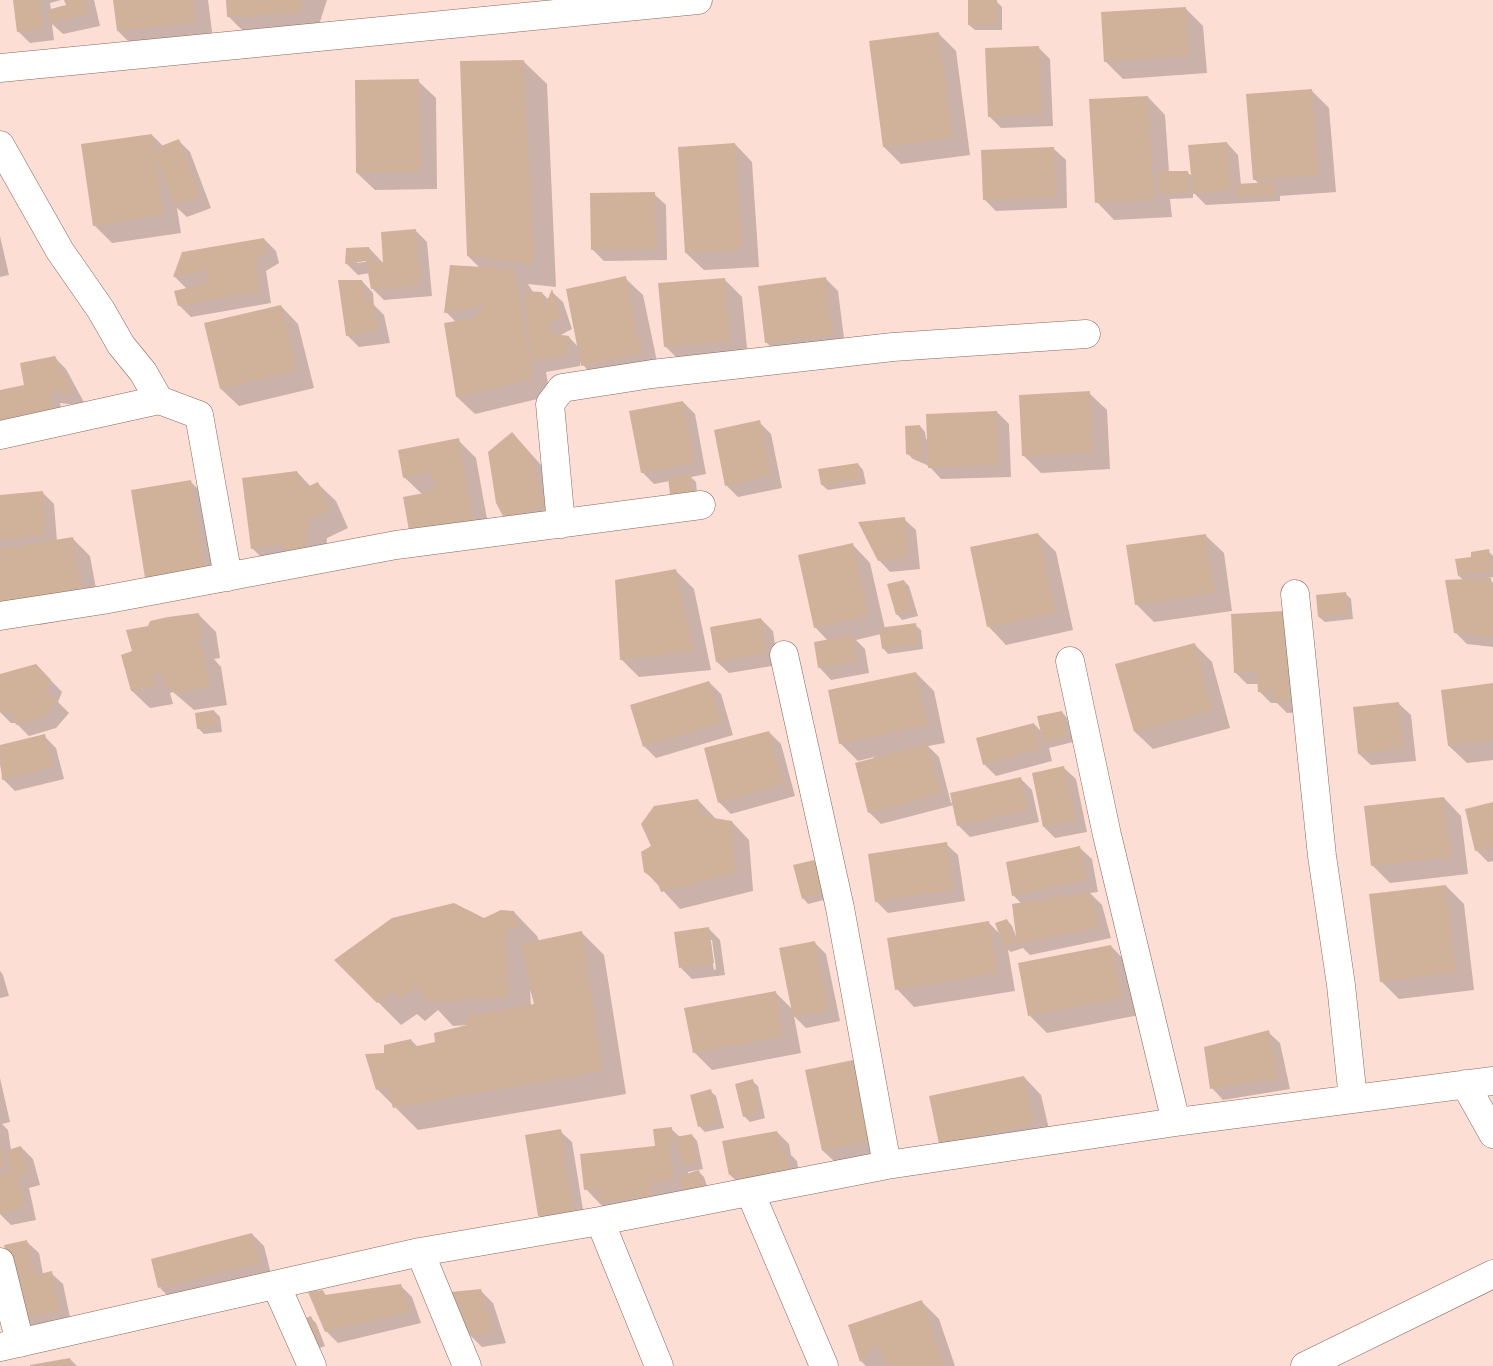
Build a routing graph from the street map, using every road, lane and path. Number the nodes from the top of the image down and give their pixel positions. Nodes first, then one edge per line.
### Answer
1 (698, 0) edge
2 (0, 68) edge
3 (0, 145) edge
4 (1086, 334) dead end
5 (159, 400) junction
6 (0, 435) edge
7 (701, 506) dead end
8 (561, 524) junction
9 (228, 577) junction
10 (1295, 594) dead end
11 (0, 616) edge
12 (784, 655) dead end
13 (1070, 661) dead end
14 (1493, 1081) edge
15 (1466, 1084) junction
16 (1353, 1099) junction
17 (1176, 1122) junction
18 (1493, 1134) edge
19 (887, 1165) junction
20 (750, 1192) junction
21 (600, 1220) junction
22 (420, 1252) junction
23 (0, 1262) edge
24 (1493, 1274) edge
25 (276, 1285) junction
26 (10, 1345) edge
27 (312, 1366) edge
28 (467, 1366) edge
29 (659, 1366) edge
30 (824, 1366) edge
31 (1305, 1366) edge

1 - 2 street
3 - 5 street
4 - 8 street
5 - 6 street
5 - 9 street
7 - 8 street
8 - 9 street
9 - 11 street
10 - 16 street
12 - 19 street
13 - 17 street
14 - 15 street
15 - 16 street
15 - 18 street
16 - 17 street
17 - 19 street
19 - 20 street
20 - 21 street
20 - 30 street
21 - 22 street
21 - 29 street
22 - 25 street
22 - 28 street
23 - 26 street
24 - 31 street
25 - 26 street
25 - 27 street

